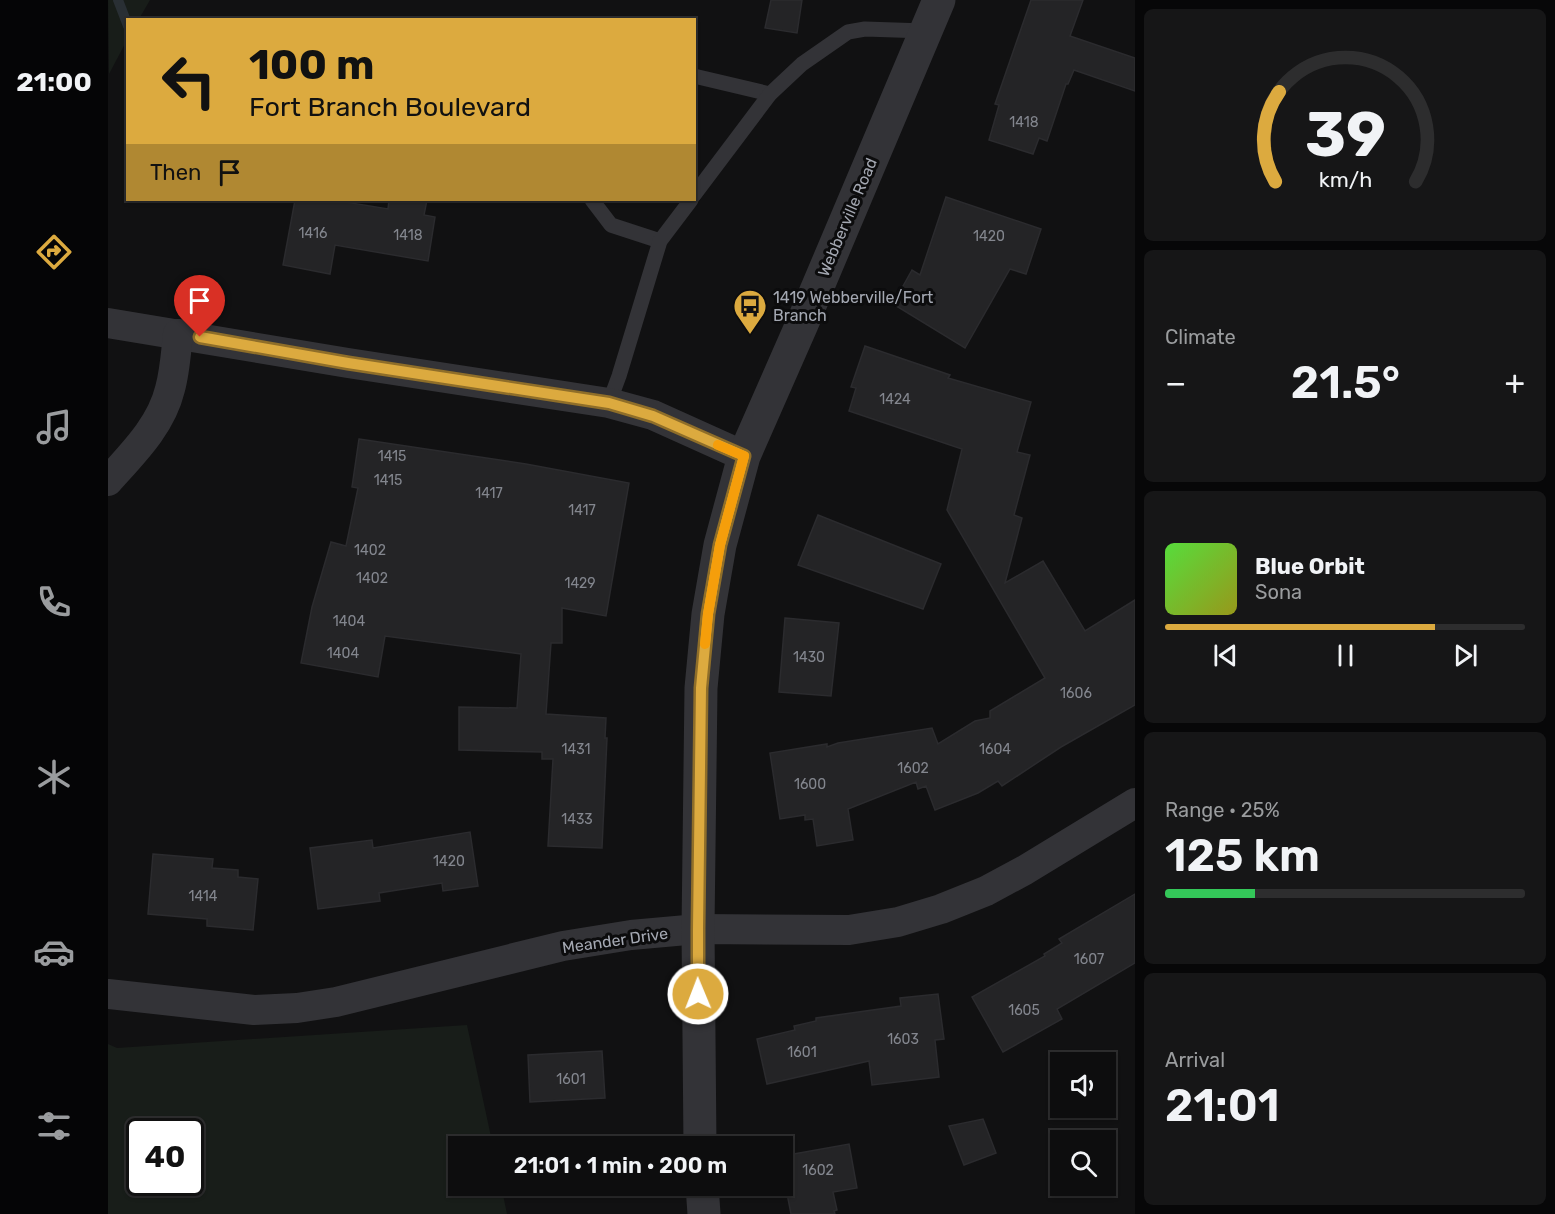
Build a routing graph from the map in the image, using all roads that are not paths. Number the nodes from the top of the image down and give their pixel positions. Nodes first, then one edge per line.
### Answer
1 (939, 0) edge
2 (925, 31) junction
3 (696, 76) edge
4 (770, 94) junction
5 (696, 192) edge
6 (593, 201) edge
7 (690, 201) edge
8 (660, 241) junction
9 (108, 323) edge
10 (178, 334) junction
11 (609, 403) junction
12 (744, 456) junction
13 (108, 481) edge
14 (1135, 803) edge
15 (698, 929) junction
16 (108, 994) edge
17 (700, 1136) edge
18 (703, 1196) edge
19 (704, 1214) edge

1 - 2 street, Webberville Road
2 - 4 lane
2 - 12 street, Webberville Road
3 - 4 lane
4 - 5 lane
6 - 8 lane
7 - 8 lane
8 - 11 lane
9 - 10 street
10 - 11 street
10 - 13 street
11 - 12 street
12 - 15 street, Webberville Road
14 - 15 street, Meander Drive
15 - 16 street, Meander Drive
15 - 17 street, Webberville Road
18 - 19 street

